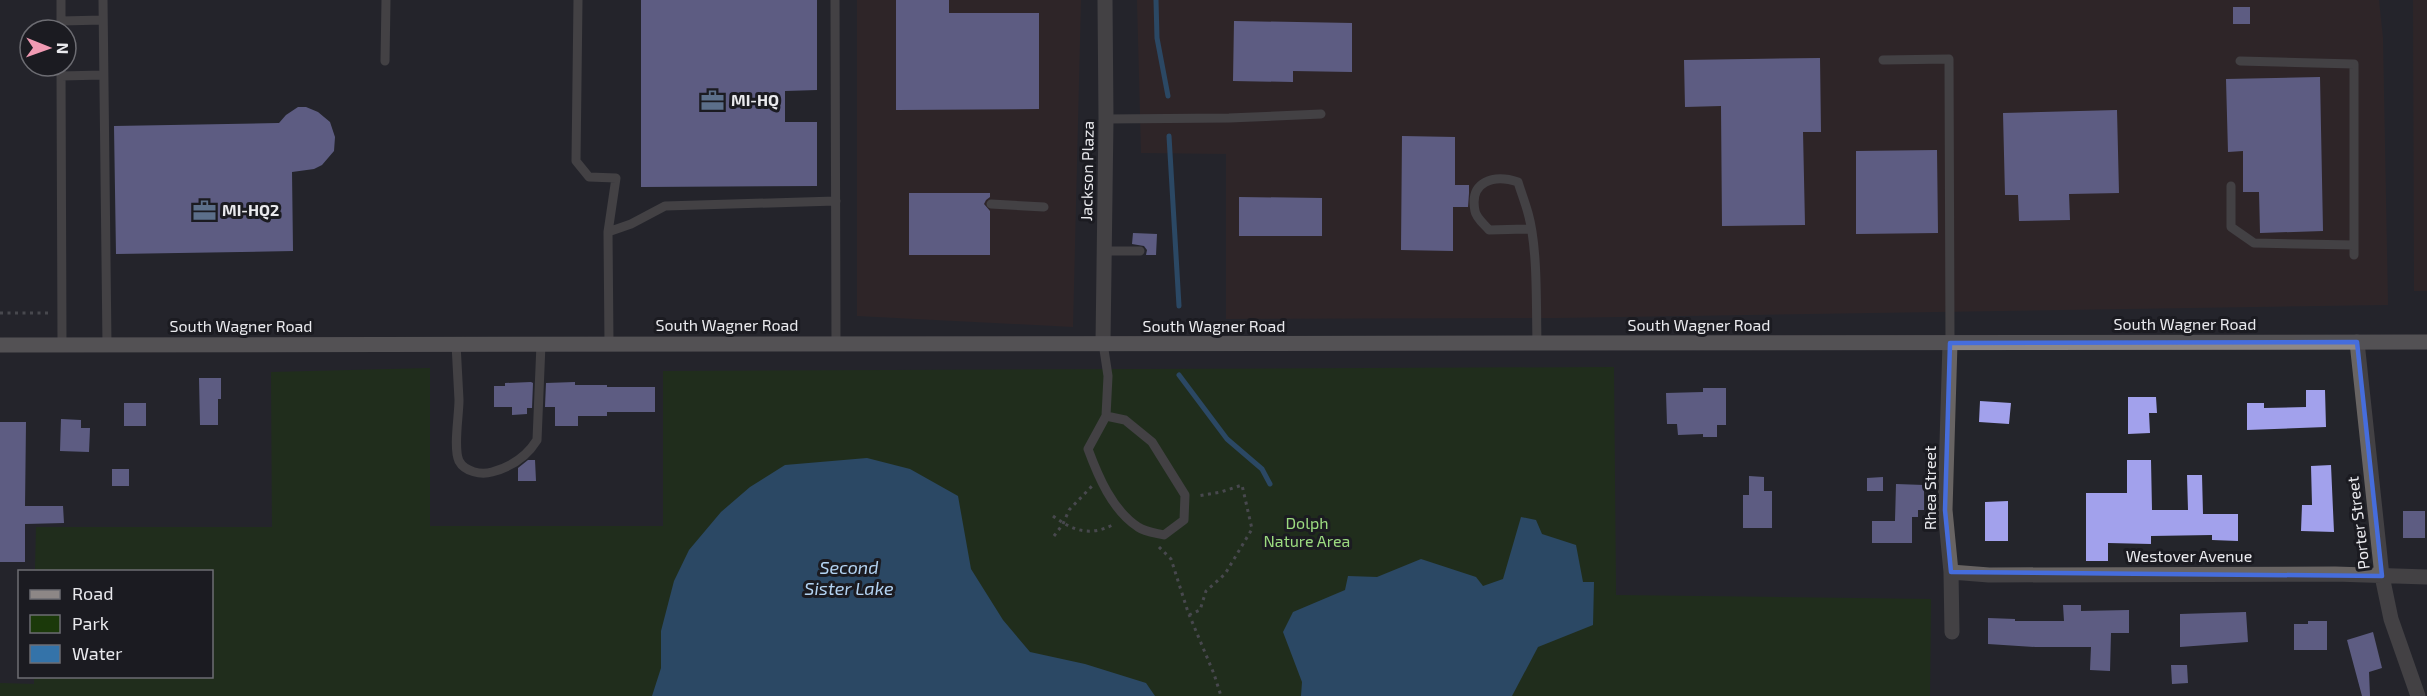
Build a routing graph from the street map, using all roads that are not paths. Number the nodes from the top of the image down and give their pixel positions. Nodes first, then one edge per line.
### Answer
1 (61, 0) edge
2 (103, 0) edge
3 (386, 0) edge
4 (578, 0) edge
5 (835, 0) edge
6 (1105, 0) edge
7 (61, 18) edge
8 (103, 20) junction
9 (78, 23) edge
10 (1883, 60) dead end
11 (385, 61) dead end
12 (2241, 61) dead end
13 (78, 73) edge
14 (103, 75) junction
15 (61, 78) edge
16 (1321, 114) dead end
17 (1106, 119) junction
18 (2231, 186) dead end
19 (836, 201) junction
20 (992, 204) dead end
21 (1044, 207) dead end
22 (1531, 229) junction
23 (608, 232) junction
24 (2354, 245) junction
25 (1103, 251) junction
26 (1140, 252) dead end
27 (2354, 255) dead end
28 (2357, 342) junction
29 (2427, 342) edge
30 (836, 343) junction
31 (1103, 343) junction
32 (1537, 343) junction
33 (1950, 343) junction
34 (456, 344) junction
35 (541, 344) junction
36 (609, 344) junction
37 (0, 345) edge
38 (62, 345) junction
39 (107, 345) junction
40 (1106, 416) junction
41 (1951, 572) junction
42 (2382, 576) junction
43 (2427, 577) edge
44 (1952, 632) dead end
45 (2418, 696) edge

1 - 7 lane
2 - 8 lane
3 - 11 lane
4 - 23 lane
5 - 19 lane
6 - 17 street, Jackson Plaza
8 - 9 lane
8 - 14 lane
10 - 33 lane
12 - 24 lane
13 - 14 lane
14 - 39 lane
15 - 38 lane
16 - 17 lane
17 - 25 street, Jackson Plaza
18 - 24 lane
19 - 23 lane
19 - 30 lane
20 - 21 lane
22 - 22 lane
22 - 32 lane
23 - 36 lane
24 - 27 lane
25 - 26 lane
25 - 31 street, Jackson Plaza
28 - 29 main road, South Wagner Road
28 - 33 main road, South Wagner Road
28 - 42 street, Porter Street
30 - 31 main road, South Wagner Road
30 - 36 main road, South Wagner Road
31 - 32 main road, South Wagner Road
31 - 40 lane
32 - 33 main road, South Wagner Road
33 - 41 street, Rhea Street
34 - 35 main road, South Wagner Road
34 - 35 lane
34 - 39 main road, South Wagner Road
35 - 36 main road, South Wagner Road
37 - 38 main road, South Wagner Road
38 - 39 main road, South Wagner Road
40 - 40 lane
41 - 42 street, Westover Avenue
41 - 44 street, Rhea Street
42 - 43 street, Westover Avenue
42 - 45 street, Porter Street

